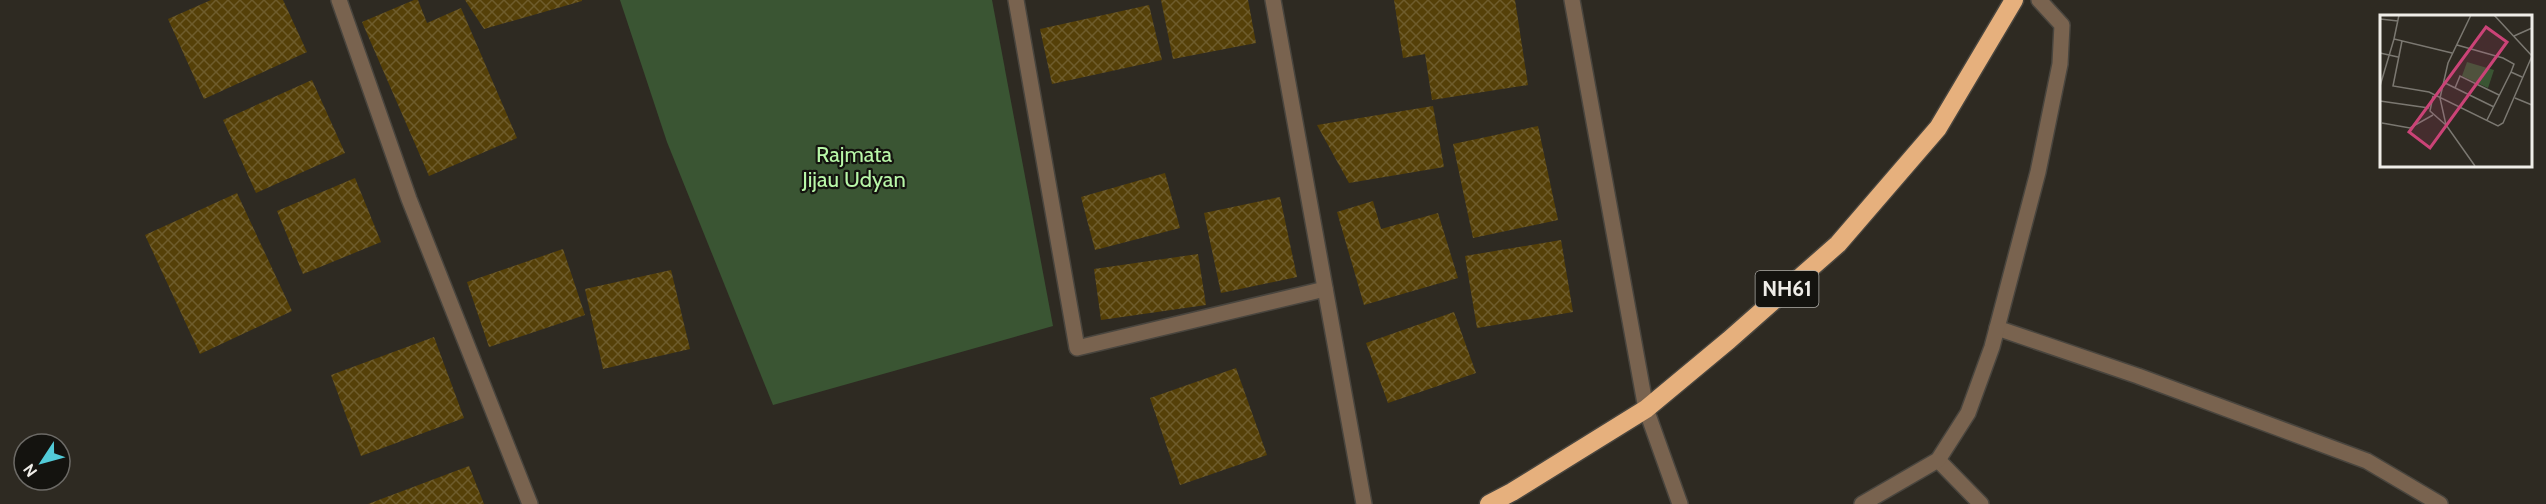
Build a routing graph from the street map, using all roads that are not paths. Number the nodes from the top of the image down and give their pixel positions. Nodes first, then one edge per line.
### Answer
1 (339, 0) edge
2 (1016, 0) edge
3 (1273, 0) edge
4 (1572, 0) edge
5 (2014, 0) edge
6 (2039, 0) edge
7 (1325, 289) junction
8 (1996, 328) junction
9 (1646, 409) junction
10 (1938, 460) junction
11 (531, 504) edge
12 (1364, 504) edge
13 (1489, 504) edge
14 (1680, 504) edge
15 (1862, 504) edge
16 (1981, 504) edge
17 (2440, 504) edge

1 - 11 street
2 - 7 street
3 - 7 street
4 - 9 street
5 - 9 highway, NH61
6 - 8 street
7 - 12 street
8 - 10 street
8 - 17 street
9 - 13 highway, NH61
9 - 14 street
10 - 15 street
10 - 16 street

